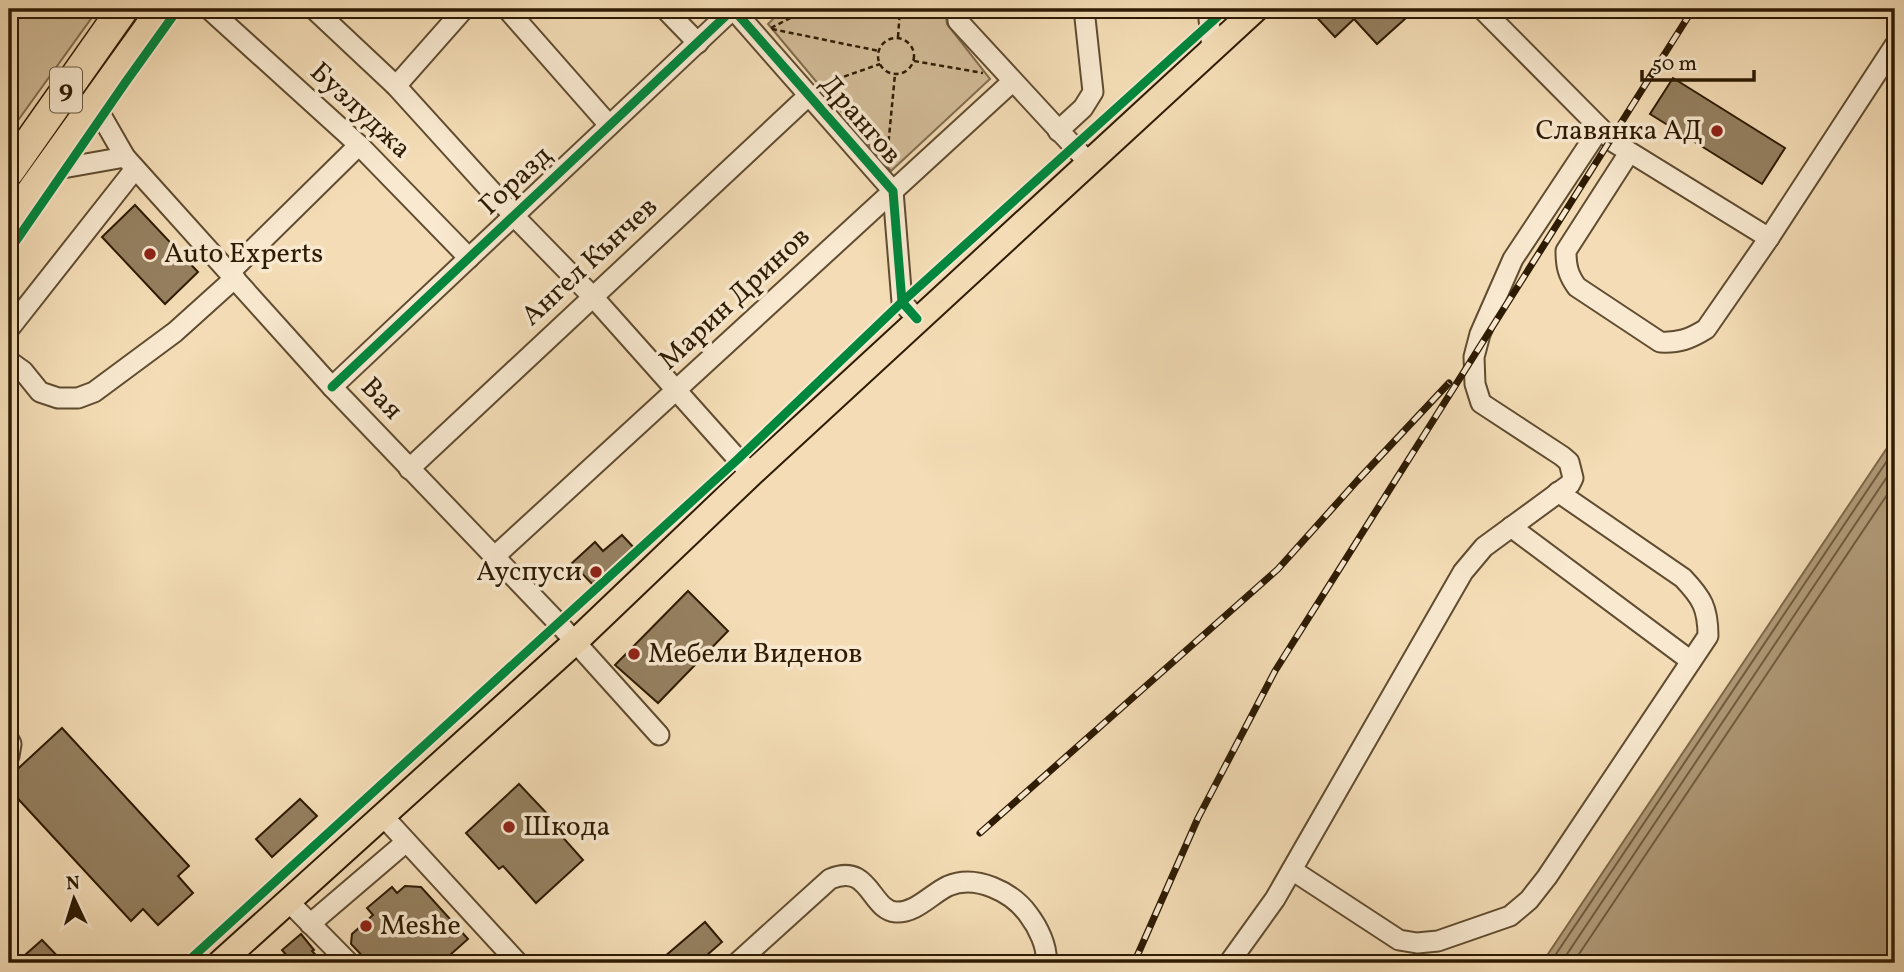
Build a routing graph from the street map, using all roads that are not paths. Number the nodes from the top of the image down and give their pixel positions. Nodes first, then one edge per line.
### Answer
1 (123, 9) edge
2 (163, 9) edge
3 (209, 9) edge
4 (314, 9) edge
5 (464, 9) edge
6 (507, 9) edge
7 (666, 9) edge
8 (733, 9) edge
9 (957, 9) edge
10 (1084, 9) edge
11 (1208, 9) edge
12 (1256, 9) edge
13 (1482, 9) edge
14 (698, 43) junction
15 (1895, 44) edge
16 (1212, 49) junction
17 (1011, 80) junction
18 (396, 86) junction
19 (806, 93) junction
20 (94, 103) junction
21 (609, 125) junction
22 (1600, 128) junction
23 (1058, 131) junction
24 (359, 145) junction
25 (1629, 153) junction
26 (130, 163) junction
27 (1089, 163) junction
28 (9, 171) edge
29 (46, 171) junction
30 (889, 187) junction
31 (513, 215) junction
32 (9, 223) edge
33 (1769, 238) junction
34 (469, 258) junction
35 (232, 275) junction
36 (594, 298) junction
37 (917, 319) junction
38 (9, 329) edge
39 (9, 361) edge
40 (332, 387) junction
41 (678, 390) junction
42 (409, 469) junction
43 (751, 474) junction
44 (1558, 492) junction
45 (1511, 527) junction
46 (494, 557) junction
47 (574, 643) junction
48 (1692, 661) junction
49 (659, 735) dead end
50 (9, 740) edge
51 (9, 756) edge
52 (383, 816) junction
53 (406, 842) junction
54 (1292, 870) junction
55 (288, 901) junction
56 (310, 923) junction
57 (343, 961) edge
58 (220, 963) edge
59 (518, 963) edge
60 (737, 963) edge
61 (1046, 963) edge
62 (1229, 963) edge

1 - 28 highway, 9
2 - 20 highway, 9
3 - 24 street, Бузлуджа
4 - 18 street
5 - 18 street
6 - 21 street
7 - 14 street
8 - 14 street, Горазд
8 - 19 street, Дрангов
9 - 17 street
10 - 23 street
11 - 16 street
12 - 16 main road
13 - 22 street
14 - 21 street, Горазд
15 - 33 street
16 - 27 main road
17 - 23 street
17 - 30 street, Марин Дринов
18 - 31 street
19 - 30 street, Дрангов
19 - 36 street, Ангел Кънчев
20 - 26 street, Вая
20 - 29 highway, 9
21 - 31 street, Горазд
22 - 25 street
22 - 44 street
23 - 27 street
24 - 34 street, Бузлуджа
24 - 35 street
25 - 33 street
25 - 33 street
26 - 29 street
26 - 35 street, Вая
26 - 38 street
27 - 37 main road
29 - 32 highway, 9
30 - 37 street, Дрангов
30 - 41 street, Марин Дринов
31 - 34 street, Горазд
31 - 36 street
34 - 40 street, Горазд
35 - 39 street
35 - 40 street, Вая
36 - 41 street
36 - 42 street, Ангел Кънчев
37 - 43 main road
40 - 42 street, Вая
41 - 43 street
41 - 46 street, Марин Дринов
42 - 46 street, Вая
43 - 47 main road
44 - 45 street
44 - 48 street
45 - 48 street
45 - 54 street
46 - 47 street, Вая
47 - 49 street, Вая
47 - 52 main road
48 - 54 street
50 - 51 street
52 - 53 street
52 - 55 main road
53 - 56 street
53 - 59 street
54 - 62 street
55 - 56 street
55 - 58 main road
56 - 57 street
60 - 61 street

